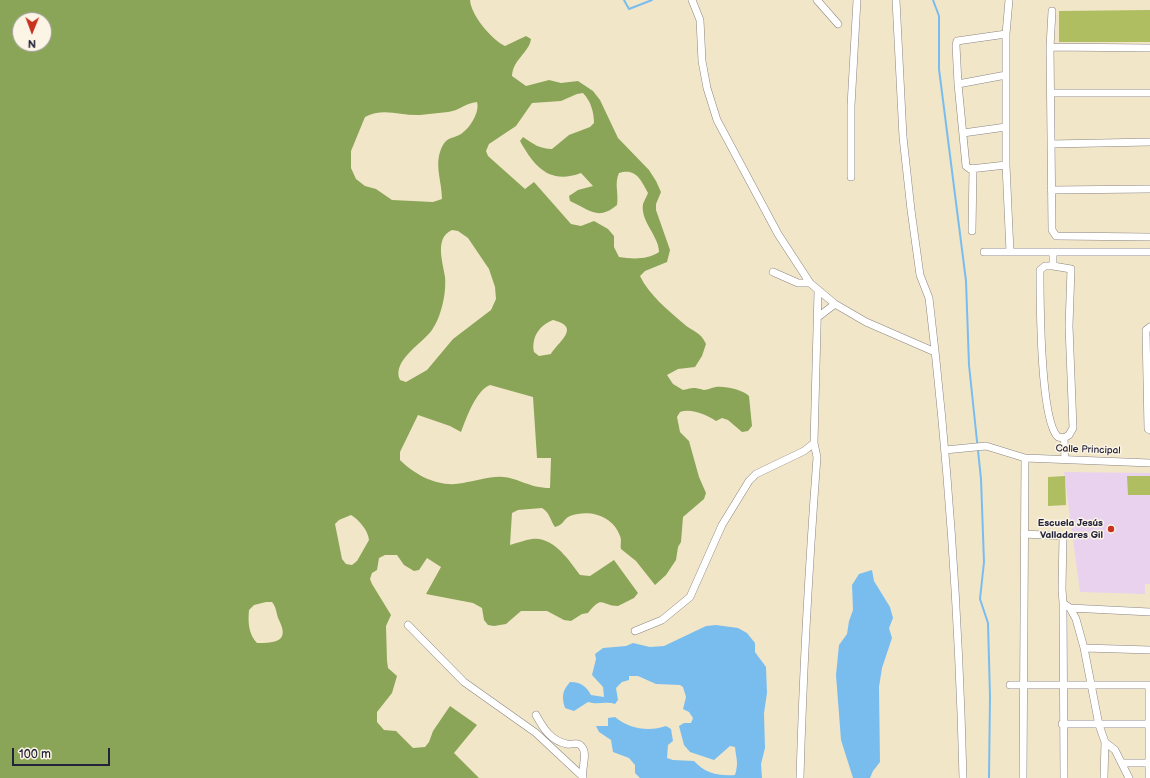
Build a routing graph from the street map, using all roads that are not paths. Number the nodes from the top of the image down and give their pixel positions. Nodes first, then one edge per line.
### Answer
1 (692, 0) edge
2 (817, 0) edge
3 (857, 0) edge
4 (896, 0) edge
5 (1009, 0) edge
6 (1052, 11) dead end
7 (838, 24) dead end
8 (1006, 34) junction
9 (1050, 47) junction
10 (1150, 48) edge
11 (1006, 75) junction
12 (958, 84) junction
13 (1051, 92) junction
14 (1150, 93) edge
15 (1006, 127) junction
16 (964, 133) junction
17 (1150, 142) edge
18 (1051, 144) junction
19 (1006, 165) junction
20 (973, 168) junction
21 (851, 177) dead end
22 (1150, 189) edge
23 (1051, 190) junction
24 (972, 231) dead end
25 (1150, 237) edge
26 (984, 252) dead end
27 (1010, 252) junction
28 (1053, 252) junction
29 (1150, 252) edge
30 (1053, 266) junction
31 (772, 272) dead end
32 (810, 283) junction
33 (818, 291) junction
34 (835, 304) junction
35 (818, 317) junction
36 (1150, 327) edge
37 (935, 352) junction
38 (1150, 430) edge
39 (1064, 438) junction
40 (814, 443) junction
41 (945, 450) junction
42 (1025, 458) junction
43 (1065, 459) junction
44 (1150, 463) edge
45 (1024, 534) junction
46 (1063, 603) junction
47 (1070, 608) junction
48 (1150, 612) edge
49 (408, 625) dead end
50 (635, 631) dead end
51 (1084, 648) junction
52 (1150, 650) edge
53 (1024, 684) junction
54 (1010, 685) dead end
55 (1063, 685) junction
56 (1091, 685) junction
57 (1149, 685) edge
58 (536, 715) dead end
59 (1062, 724) junction
60 (1148, 724) junction
61 (1099, 725) junction
62 (1105, 742) junction
63 (1123, 763) junction
64 (1149, 763) junction
65 (583, 777) edge
66 (800, 778) edge
67 (963, 778) edge
68 (1023, 778) edge
69 (1064, 778) edge
70 (1104, 778) edge
71 (1129, 778) edge
72 (1149, 778) edge

1 - 32 street
2 - 7 street
3 - 21 street
4 - 37 street
5 - 8 street
6 - 9 street
8 - 11 street
8 - 12 street
9 - 10 street
9 - 13 street
11 - 12 street
11 - 15 street
12 - 16 street
13 - 14 street
13 - 18 street
15 - 16 street
15 - 19 street
16 - 20 street
17 - 18 street
18 - 23 street
19 - 20 street
19 - 27 street
20 - 24 street
22 - 23 street
23 - 25 street
26 - 27 street
27 - 28 street
28 - 29 street
28 - 30 street
30 - 39 street
30 - 39 street
31 - 32 street
32 - 33 street
33 - 34 street
33 - 35 street
34 - 35 street
34 - 37 street
35 - 40 street
36 - 38 street
37 - 41 street
39 - 43 street
40 - 50 street
40 - 66 street
41 - 42 street, Calle Principal
41 - 67 street
42 - 43 street, Calle Principal
42 - 45 street
43 - 44 street, Calle Principal
45 - 46 street
45 - 53 street
46 - 47 street
46 - 55 street
47 - 48 street
47 - 51 street
49 - 65 street
51 - 52 street
51 - 56 street
53 - 54 street
53 - 55 street
53 - 68 street
55 - 56 street
55 - 59 street
56 - 57 street
56 - 61 street
57 - 60 street
58 - 65 street
59 - 61 street
59 - 69 street
60 - 61 street
60 - 64 street
61 - 62 street
62 - 63 street
62 - 70 street
63 - 64 street
63 - 71 street
64 - 72 street

